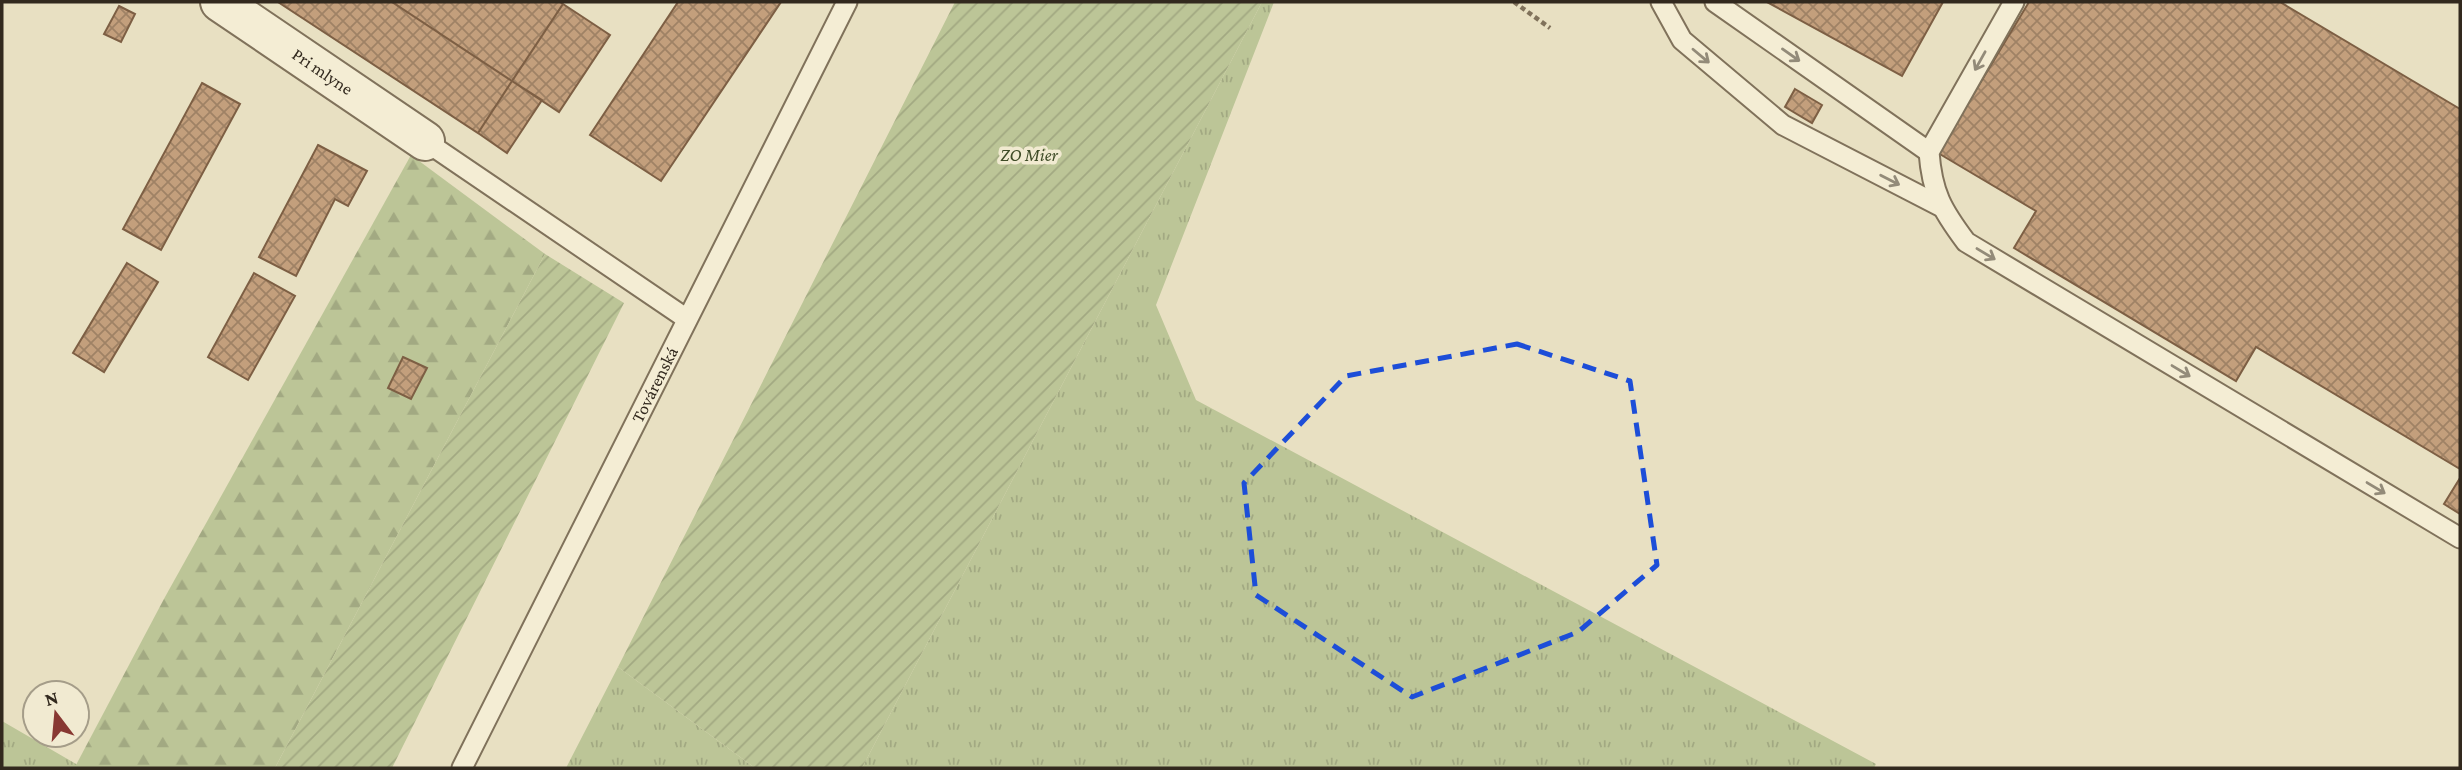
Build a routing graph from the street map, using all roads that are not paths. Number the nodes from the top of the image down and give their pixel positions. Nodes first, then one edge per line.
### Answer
1 (220, 2) edge
2 (847, 2) edge
3 (1661, 2) edge
4 (1715, 2) edge
5 (2014, 2) edge
6 (425, 141) joint
7 (1929, 152) junction
8 (1940, 206) junction
9 (687, 319) junction
10 (2460, 538) edge
11 (462, 768) edge

1 - 6 street, Pri mlyne
2 - 9 lane, Továrenská
3 -> 8 lane
4 -> 7 lane
5 -> 7 lane
6 - 9 lane
7 - 8 lane
8 -> 10 lane
9 - 11 lane, Továrenská

